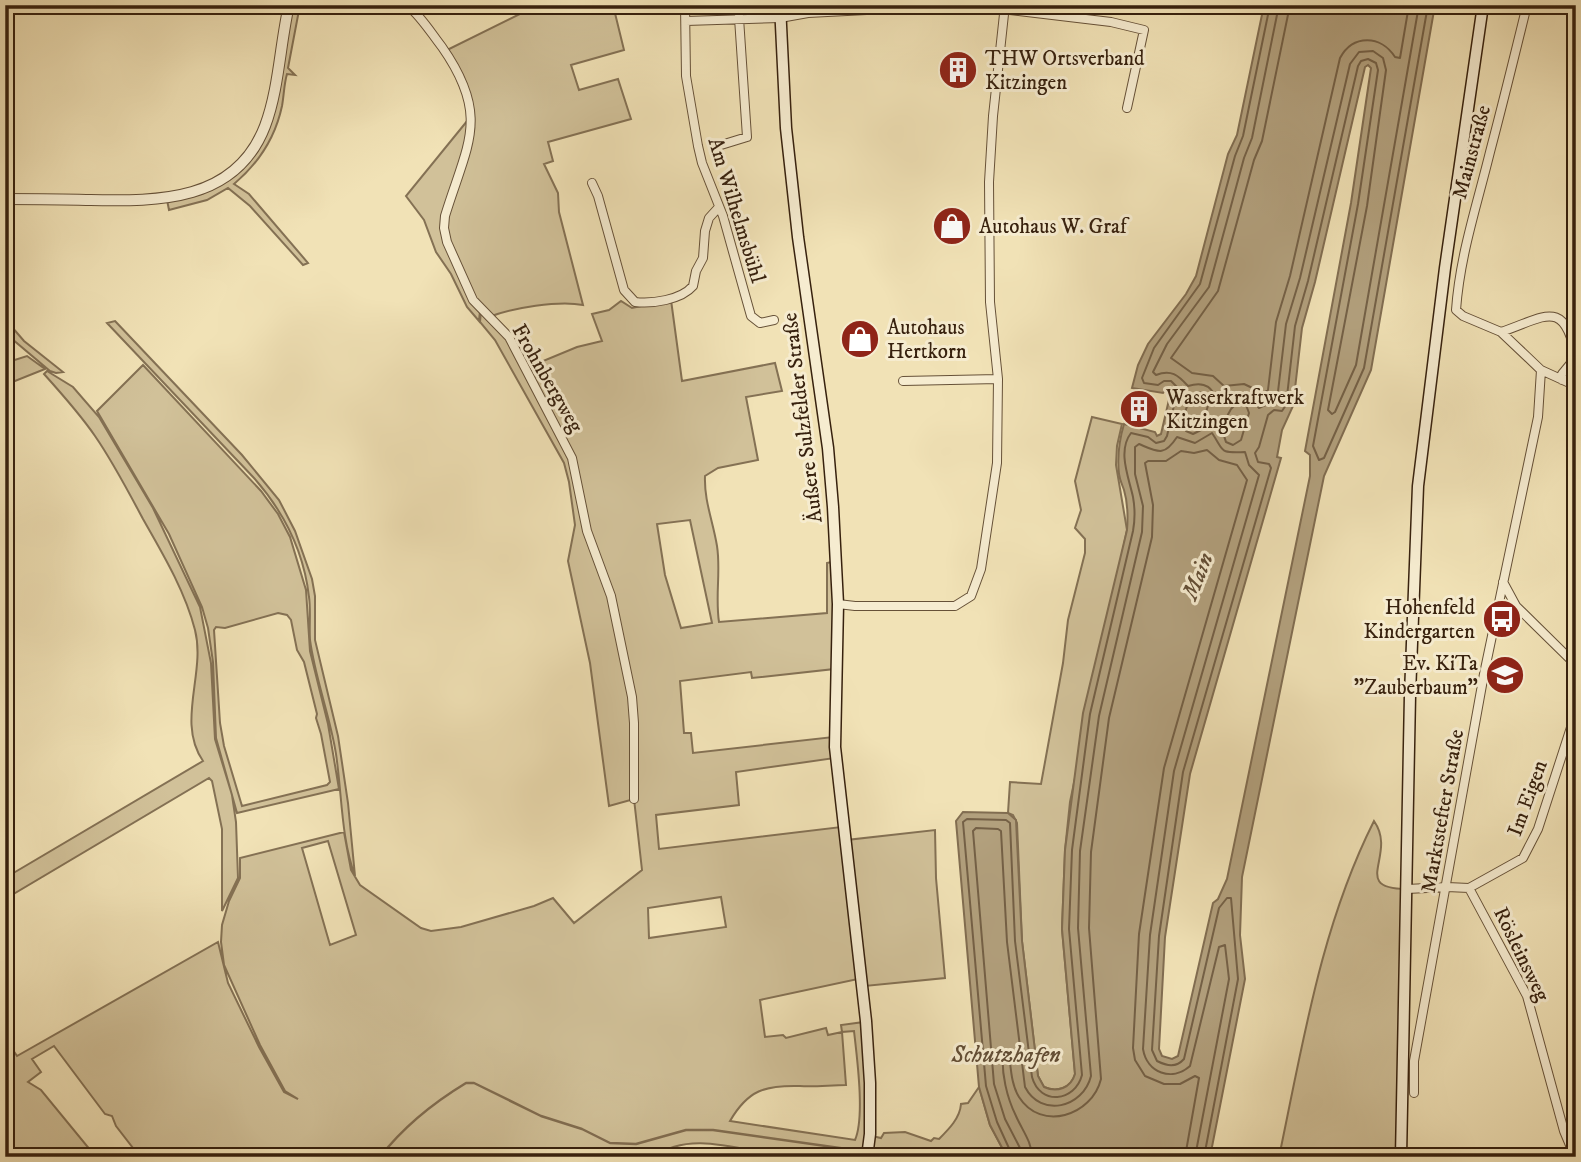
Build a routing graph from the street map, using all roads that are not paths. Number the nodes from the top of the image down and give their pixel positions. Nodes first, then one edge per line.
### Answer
1 (289, 5) edge
2 (407, 5) edge
3 (685, 5) edge
4 (780, 5) edge
5 (1483, 5) edge
6 (1527, 5) edge
7 (1005, 8) edge
8 (738, 18) junction
9 (780, 18) junction
10 (686, 21) junction
11 (1128, 108) dead end
12 (721, 145) dead end
13 (592, 183) dead end
14 (5, 199) edge
15 (719, 207) junction
16 (774, 320) dead end
17 (1502, 332) junction
18 (1541, 370) junction
19 (998, 379) junction
20 (1562, 380) junction
21 (903, 381) dead end
22 (1576, 386) edge
23 (1503, 582) junction
24 (838, 604) junction
25 (1576, 665) edge
26 (1576, 712) edge
27 (634, 799) dead end
28 (1447, 887) junction
29 (1469, 888) junction
30 (1407, 889) junction
31 (1414, 1093) dead end
32 (867, 1157) edge
33 (1401, 1157) edge
34 (1575, 1157) edge

1 - 14 street
2 - 27 street, Frohnbergweg
3 - 10 street, Am Wilhelmsbühl
4 - 9 main road, Äußere Sulzfelder Straße
5 - 30 main road
6 - 17 street, Mainstraße
7 - 9 street
7 - 11 street
7 - 19 street
8 - 9 street
8 - 10 street
8 - 12 street
9 - 24 main road, Äußere Sulzfelder Straße
10 - 15 street, Am Wilhelmsbühl
13 - 15 street
15 - 16 street, Am Wilhelmsbühl
17 - 18 street
17 - 20 street
18 - 20 street
18 - 23 street, Marktstefter Straße
19 - 21 street
19 - 24 street
20 - 22 street
23 - 25 street
23 - 28 street, Marktstefter Straße
24 - 32 main road, Äußere Sulzfelder Straße
26 - 29 street, Im Eigen
28 - 29 street
28 - 30 street
28 - 31 street, Marktstefter Straße
29 - 34 street, Rösleinsweg
30 - 33 main road

